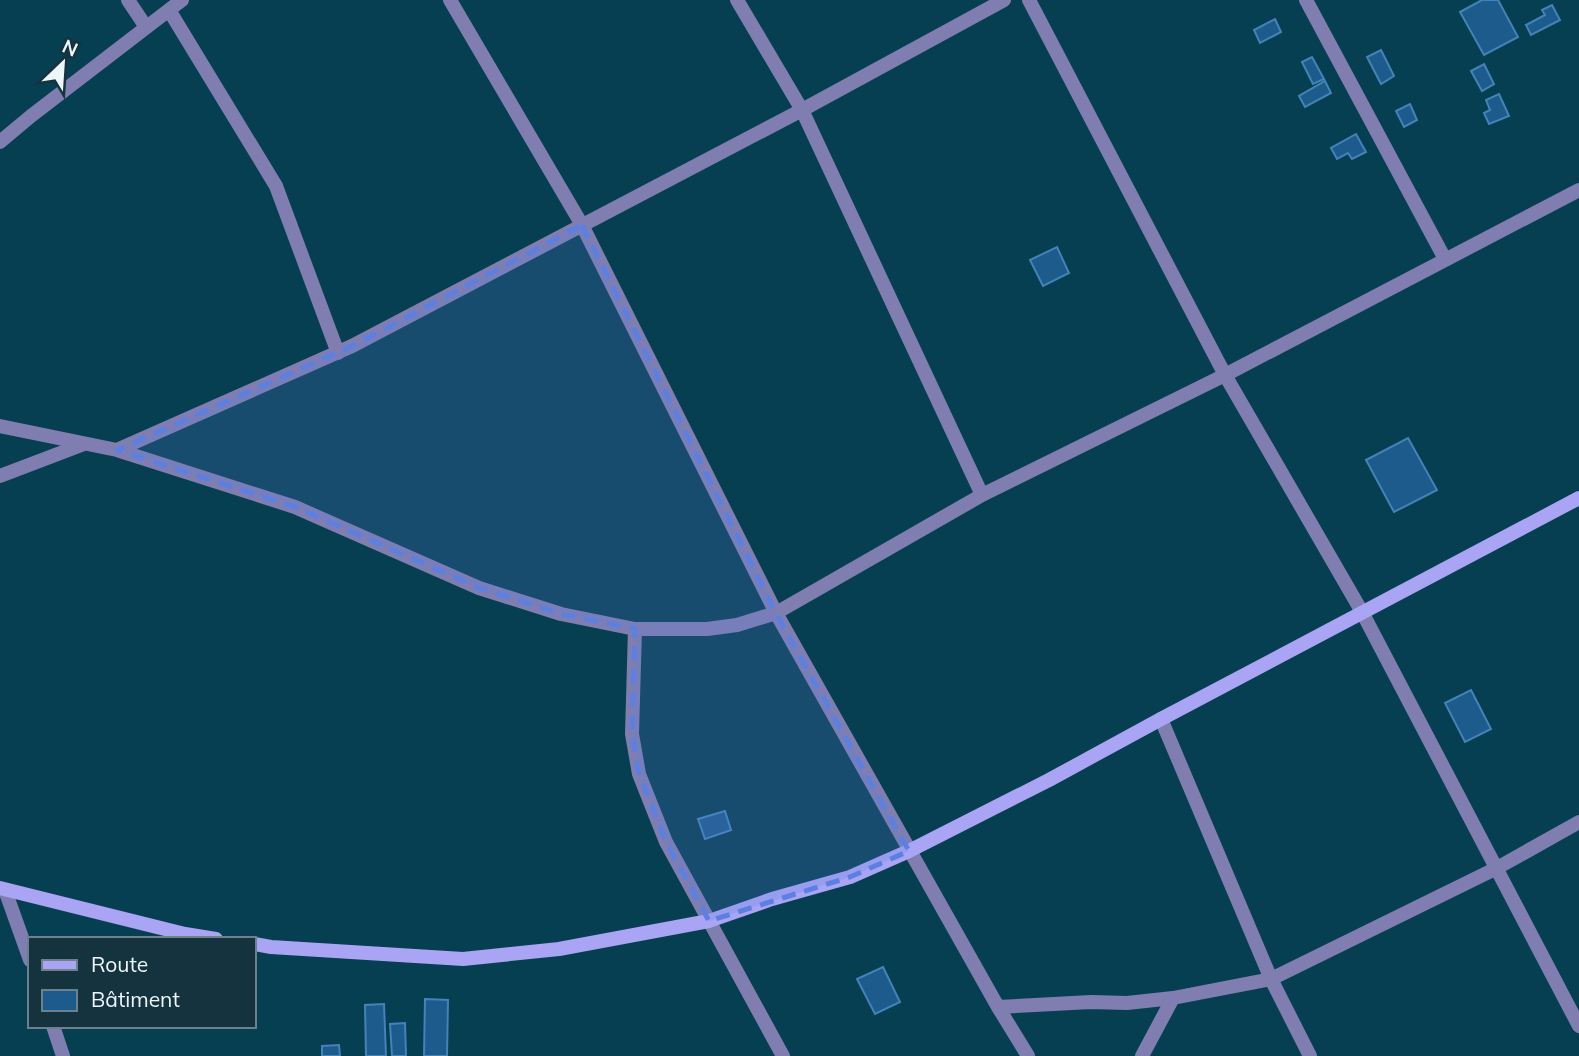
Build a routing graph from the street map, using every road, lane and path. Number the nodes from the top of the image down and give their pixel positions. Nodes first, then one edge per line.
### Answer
1 (128, 0) edge
2 (182, 0) edge
3 (450, 0) edge
4 (737, 0) edge
5 (1004, 0) edge
6 (1029, 0) edge
7 (1306, 0) edge
8 (169, 10) junction
9 (146, 27) junction
10 (802, 110) junction
11 (0, 142) edge
12 (1579, 190) edge
13 (582, 225) junction
14 (1445, 259) junction
15 (338, 353) junction
16 (1225, 375) junction
17 (0, 426) edge
18 (86, 444) junction
19 (117, 450) junction
20 (0, 475) edge
21 (982, 495) junction
22 (1579, 498) edge
23 (1362, 612) junction
24 (776, 613) junction
25 (635, 629) junction
26 (1161, 719) junction
27 (1579, 822) edge
28 (909, 851) junction
29 (1497, 867) junction
30 (3, 889) edge
31 (709, 921) junction
32 (204, 937) edge
33 (256, 944) edge
34 (28, 955) edge
35 (1271, 979) junction
36 (1173, 998) junction
37 (998, 1007) junction
38 (1579, 1026) edge
39 (54, 1028) edge
40 (64, 1056) edge
41 (783, 1056) edge
42 (1028, 1056) edge
43 (1142, 1056) edge
44 (1310, 1056) edge

1 - 9 street
2 - 8 street
3 - 13 street
4 - 10 street
5 - 10 street
6 - 16 street
7 - 14 street
8 - 9 street
8 - 15 street
9 - 11 street
10 - 13 street
10 - 21 street
12 - 14 street
13 - 15 street
13 - 24 street
14 - 16 street
15 - 19 street
16 - 21 street
16 - 23 street
17 - 18 street
18 - 19 street
18 - 20 street
19 - 25 street
21 - 24 street
22 - 23 main road
23 - 26 main road
23 - 29 street
24 - 25 street
24 - 28 street
25 - 31 street
26 - 28 main road
26 - 35 street
27 - 29 street
28 - 31 main road
28 - 37 street
29 - 35 street
29 - 38 street
30 - 32 main road
30 - 34 street
31 - 33 main road
31 - 41 street
35 - 36 street
35 - 44 street
36 - 37 street
36 - 43 street
37 - 42 street
39 - 40 street

